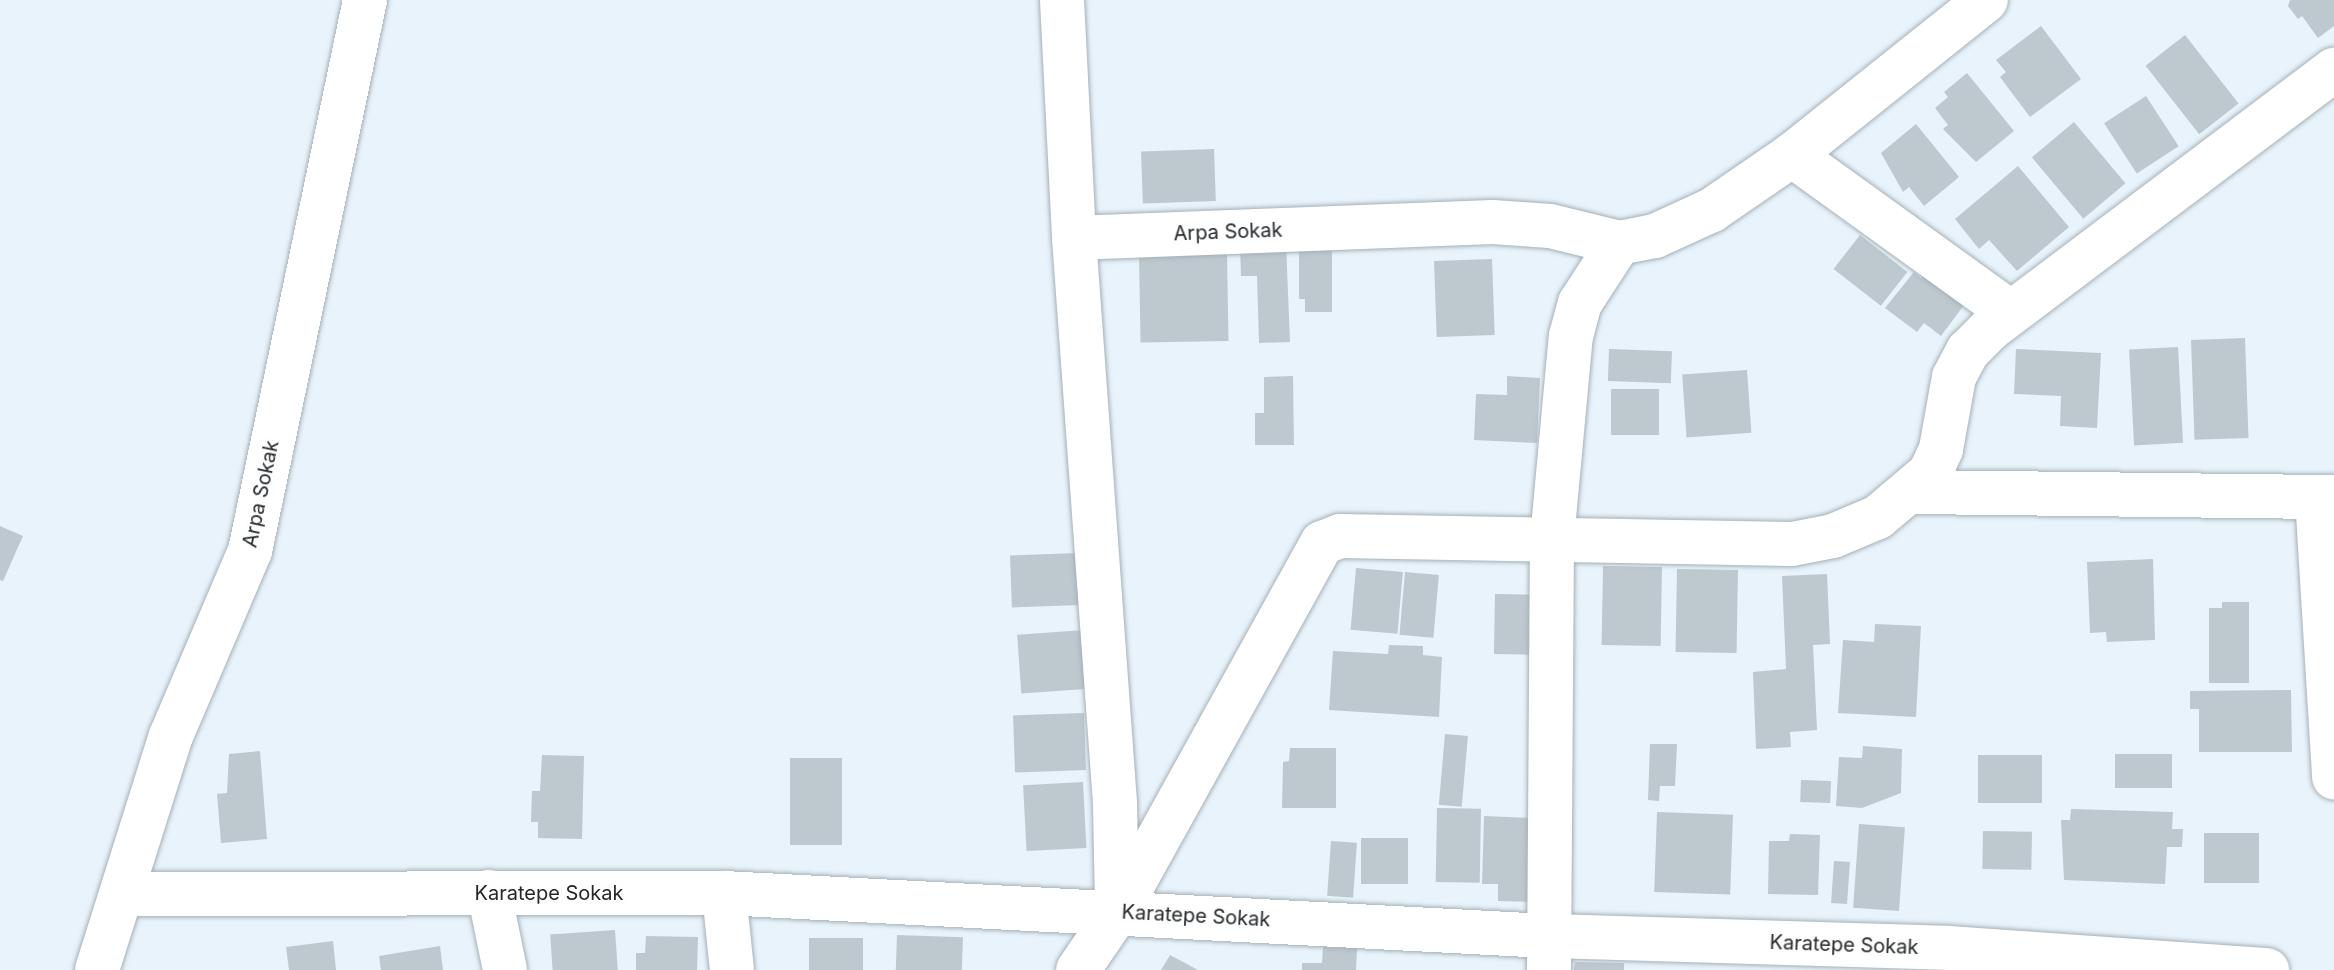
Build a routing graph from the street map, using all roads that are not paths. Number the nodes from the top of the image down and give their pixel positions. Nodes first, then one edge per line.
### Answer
1 (365, 0) edge
2 (1062, 0) edge
3 (1986, 0) edge
4 (2334, 70) edge
5 (1792, 155) junction
6 (1074, 238) junction
7 (1619, 243) junction
8 (2008, 311) junction
9 (1941, 449) junction
10 (1914, 492) junction
11 (1994, 493) junction
12 (2326, 497) edge
13 (1552, 539) junction
14 (2334, 777) edge
15 (489, 892) junction
16 (724, 893) junction
17 (124, 894) junction
18 (1032, 908) junction
19 (1117, 913) junction
20 (1548, 953) edge
21 (97, 970) edge
22 (505, 970) edge
23 (732, 970) edge
24 (1063, 970) edge
25 (1078, 970) edge
26 (2267, 970) edge

1 - 17 street, Arpa Sokak
2 - 6 street
3 - 5 street
4 - 8 street
5 - 7 street
5 - 8 street
6 - 7 street, Arpa Sokak
6 - 19 street
7 - 13 street
8 - 9 street
9 - 10 street
9 - 11 street
10 - 11 street
10 - 13 street
11 - 12 street
12 - 14 street
13 - 19 street
13 - 20 street
15 - 16 street, Karatepe Sokak
15 - 17 street, Karatepe Sokak
15 - 22 street
16 - 18 street, Karatepe Sokak
16 - 23 street
17 - 21 street, Arpa Sokak
18 - 19 street, Karatepe Sokak
18 - 24 street
19 - 20 street, Karatepe Sokak
19 - 25 street
20 - 26 street, Karatepe Sokak

